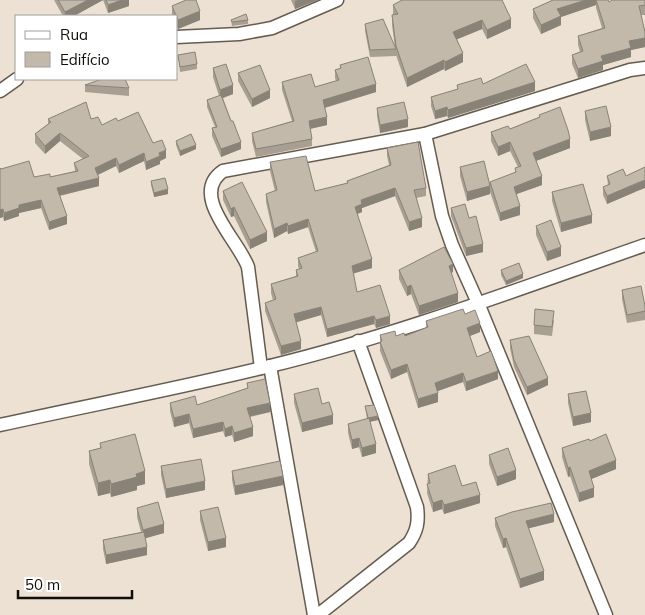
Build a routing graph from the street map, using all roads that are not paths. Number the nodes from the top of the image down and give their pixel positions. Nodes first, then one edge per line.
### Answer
1 (337, 0) edge
2 (178, 37) edge
3 (645, 68) edge
4 (15, 80) edge
5 (0, 90) edge
6 (425, 134) junction
7 (645, 245) edge
8 (478, 303) junction
9 (358, 341) junction
10 (265, 367) junction
11 (0, 424) edge
12 (316, 615) edge
13 (606, 615) edge

1 - 2 street
3 - 6 street
4 - 5 street
6 - 8 street
6 - 10 street
7 - 8 street
8 - 9 street
8 - 13 street
9 - 10 street
9 - 12 street
10 - 11 street
10 - 12 street

